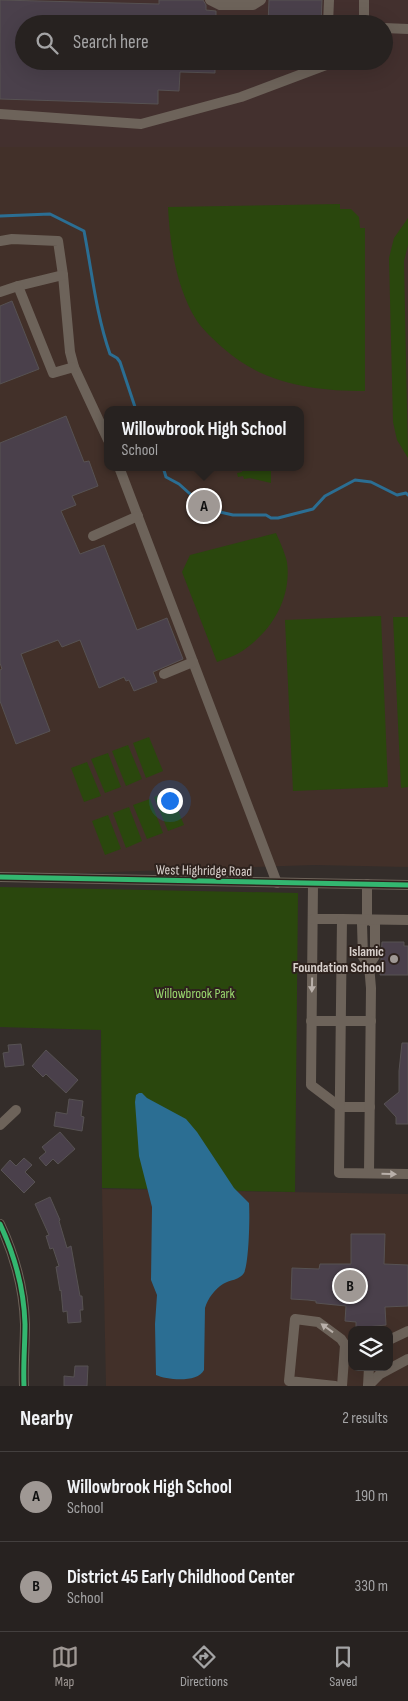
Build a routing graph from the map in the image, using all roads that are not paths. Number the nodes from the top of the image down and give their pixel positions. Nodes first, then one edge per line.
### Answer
1 (210, 0) edge
2 (261, 0) edge
3 (329, 0) edge
4 (364, 0) edge
5 (231, 2) edge
6 (328, 15) edge
7 (364, 15) edge
8 (393, 28) edge
9 (408, 29) edge
10 (313, 70) edge
11 (0, 114) edge
12 (0, 241) edge
13 (63, 275) junction
14 (18, 286) junction
15 (0, 292) edge
16 (74, 367) junction
17 (104, 431) edge
18 (120, 471) edge
19 (138, 516) junction
20 (93, 536) dead end
21 (193, 662) junction
22 (164, 674) dead end
23 (0, 878) edge
24 (277, 883) junction
25 (313, 884) junction
26 (368, 884) junction
27 (408, 885) edge
28 (313, 919) junction
29 (342, 919) junction
30 (367, 919) junction
31 (408, 920) edge
32 (311, 1020) junction
33 (341, 1021) junction
34 (371, 1021) junction
35 (340, 1107) junction
36 (370, 1107) junction
37 (16, 1110) dead end
38 (0, 1125) edge
39 (369, 1173) junction
40 (408, 1174) edge
41 (0, 1224) edge
42 (408, 1331) edge
43 (393, 1338) edge
44 (408, 1359) edge
45 (369, 1371) edge
46 (24, 1386) edge
47 (335, 1386) edge
48 (342, 1386) edge
49 (368, 1386) edge

1 - 5 street
2 - 5 street
3 - 6 street
4 - 7 street
8 - 9 street
10 - 11 street
12 - 13 street
13 - 14 street
13 - 16 street
14 - 15 street
14 - 16 street
16 - 17 street
18 - 19 street
19 - 20 street
19 - 21 street
21 - 22 street
21 - 24 street
23 - 24 street, West Highridge Road
24 - 25 street, West Highridge Road
25 - 26 street, West Highridge Road
25 - 28 street
26 - 27 street, West Highridge Road
26 - 30 street
28 - 29 street
28 -> 32 street
29 - 30 street
29 - 33 street
30 - 31 street
30 - 34 street
32 - 33 street
32 - 35 street
33 - 34 street
33 - 35 street
34 - 36 street
35 - 36 street
35 - 39 street
36 - 39 street
37 - 38 street
39 -> 40 street
41 - 46 street
42 - 43 street
44 - 49 street
45 - 49 street
48 -> 47 street

